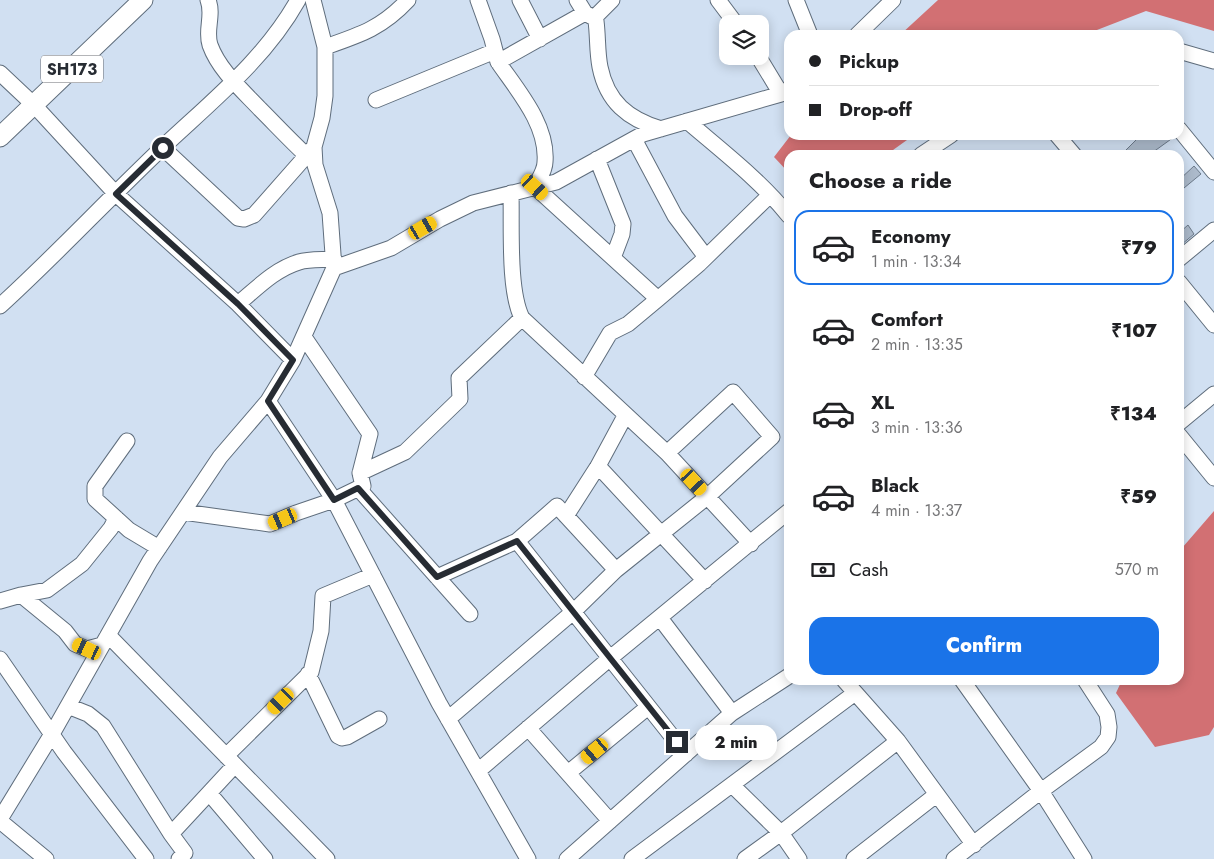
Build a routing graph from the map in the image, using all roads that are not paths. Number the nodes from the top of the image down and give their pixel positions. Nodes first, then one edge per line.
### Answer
1 (143, 0) edge
2 (208, 0) edge
3 (298, 0) edge
4 (314, 0) edge
5 (408, 0) edge
6 (478, 0) edge
7 (520, 0) edge
8 (612, 0) edge
9 (718, 0) edge
10 (796, 0) edge
11 (893, 0) edge
12 (585, 10) edge
13 (729, 15) edge
14 (808, 30) edge
15 (862, 30) edge
16 (540, 39) junction
17 (325, 47) junction
18 (1184, 52) edge
19 (497, 57) junction
20 (1214, 61) edge
21 (765, 65) edge
22 (0, 73) edge
23 (234, 82) junction
24 (784, 90) edge
25 (784, 91) edge
26 (376, 100) dead end
27 (34, 105) junction
28 (687, 121) junction
29 (661, 129) junction
30 (1184, 135) edge
31 (0, 137) edge
32 (634, 139) junction
33 (163, 148) junction
34 (310, 151) junction
35 (597, 159) junction
36 (1214, 172) edge
37 (535, 187) junction
38 (511, 193) junction
39 (116, 194) junction
40 (770, 195) junction
41 (784, 210) edge
42 (1214, 230) edge
43 (1184, 255) edge
44 (706, 257) junction
45 (613, 258) junction
46 (334, 263) junction
47 (1184, 288) edge
48 (658, 299) junction
49 (238, 304) junction
50 (0, 306) edge
51 (522, 318) junction
52 (1214, 326) edge
53 (304, 337) junction
54 (293, 360) junction
55 (584, 377) junction
56 (1213, 396) edge
57 (268, 401) junction
58 (625, 416) junction
59 (1184, 419) edge
60 (128, 441) dead end
61 (1184, 441) edge
62 (667, 453) junction
63 (598, 466) junction
64 (1214, 478) edge
65 (359, 481) junction
66 (707, 497) junction
67 (334, 500) junction
68 (183, 512) junction
69 (784, 515) edge
70 (566, 516) junction
71 (116, 518) junction
72 (661, 534) junction
73 (517, 541) junction
74 (751, 544) junction
75 (159, 548) junction
76 (616, 570) junction
77 (373, 575) junction
78 (437, 577) junction
79 (705, 581) junction
80 (20, 595) junction
81 (0, 601) edge
82 (573, 612) junction
83 (470, 614) dead end
84 (660, 618) junction
85 (105, 640) junction
86 (0, 659) edge
87 (609, 659) junction
88 (308, 674) junction
89 (784, 679) edge
90 (848, 685) edge
91 (966, 685) edge
92 (1088, 685) edge
93 (855, 693) junction
94 (68, 706) junction
95 (648, 707) junction
96 (732, 713) junction
97 (379, 718) dead end
98 (448, 719) junction
99 (528, 728) junction
100 (52, 734) junction
101 (898, 741) junction
102 (686, 754) junction
103 (230, 761) junction
104 (478, 772) junction
105 (568, 773) junction
106 (732, 784) junction
107 (1041, 791) junction
108 (209, 793) junction
109 (936, 794) junction
110 (0, 820) edge
111 (610, 821) junction
112 (170, 834) junction
113 (781, 834) junction
114 (974, 845) junction
115 (181, 858) edge
116 (46, 859) edge
117 (146, 859) edge
118 (264, 859) edge
119 (327, 859) edge
120 (528, 859) edge
121 (567, 859) edge
122 (632, 859) edge
123 (745, 859) edge
124 (799, 859) edge
125 (854, 859) edge
126 (954, 859) edge
127 (1084, 859) edge

1 - 27 main road, SH173
2 - 23 street
3 - 23 street
4 - 17 street
5 - 17 street
6 - 19 street
7 - 16 street
8 - 12 street
9 - 13 street
10 - 14 street
11 - 15 street
12 - 16 street
12 - 29 street
16 - 19 street
17 - 34 street
18 - 20 street
19 - 26 street
19 - 37 street
21 - 24 street
22 - 27 street
23 - 33 street
23 - 34 street
25 - 28 street
27 - 31 main road, SH173
27 - 39 street
28 - 29 street
28 - 40 street
29 - 32 street
30 - 36 street
32 - 35 street
32 - 44 street
33 - 34 street
33 - 39 street
34 - 46 street
35 - 37 street
35 - 45 street
37 - 38 street
37 - 45 street
38 - 46 street
38 - 51 street
39 - 49 street
39 - 50 street
40 - 41 street
40 - 44 street
42 - 43 street
44 - 48 street
45 - 48 street
46 - 49 street
46 - 53 street
47 - 52 street
48 - 55 street
49 - 54 street
51 - 55 street
51 - 65 street
53 - 54 street
53 - 65 street
54 - 57 street
55 - 58 street
56 - 59 street
57 - 67 street
57 - 68 street
58 - 62 street
58 - 63 street
60 - 71 street
61 - 64 street
62 - 66 street
62 - 66 street
63 - 70 street
63 - 72 street
65 - 67 street
65 - 78 street
66 - 72 street
66 - 74 street
67 - 68 street
67 - 77 street
68 - 75 street
69 - 74 street
70 - 73 street
70 - 76 street
71 - 75 street
71 - 80 street
72 - 76 street
72 - 79 street
73 - 78 street
73 - 82 street
74 - 79 street
75 - 85 street
76 - 82 street
77 - 88 street
77 - 98 street
78 - 83 street
79 - 84 street
80 - 81 street
80 - 85 street
82 - 87 street
82 - 98 street
84 - 87 street
84 - 96 street
85 - 94 street
85 - 103 street
86 - 100 street
87 - 95 street
87 - 99 street
88 - 97 street
88 - 103 street
89 - 96 street
90 - 93 street
91 - 107 street
92 - 107 street
93 - 101 street
93 - 106 street
94 - 100 street
94 - 112 street
95 - 102 street
95 - 105 street
96 - 102 street
98 - 104 street
99 - 104 street
99 - 105 street
100 - 110 street
100 - 117 street
101 - 109 street
101 - 113 street
102 - 111 street
103 - 108 street
103 - 119 street
104 - 120 street
105 - 111 street
106 - 113 street
106 - 122 street
107 - 114 street
107 - 127 street
108 - 112 street
108 - 118 street
109 - 114 street
109 - 125 street
110 - 116 street
111 - 121 street
112 - 115 street
113 - 123 street
113 - 124 street
114 - 126 street

